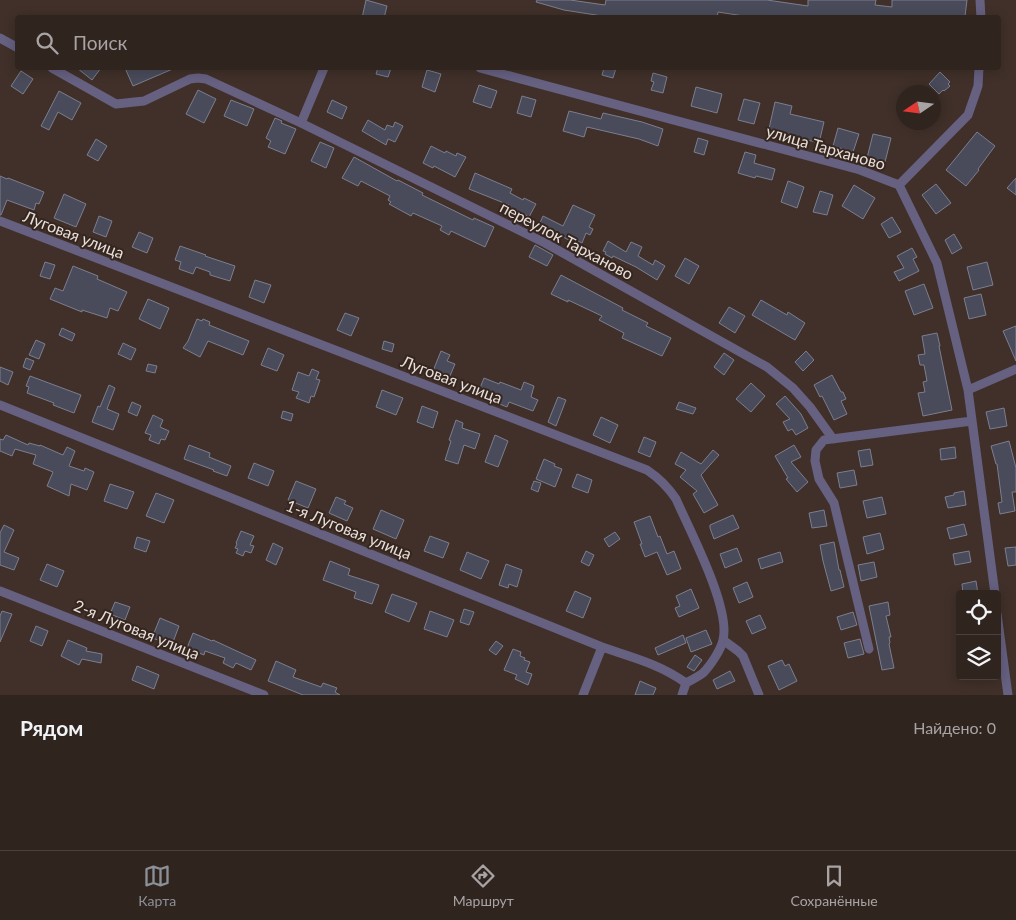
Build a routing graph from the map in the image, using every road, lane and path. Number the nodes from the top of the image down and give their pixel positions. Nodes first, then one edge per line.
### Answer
1 (980, 0) edge
2 (981, 15) edge
3 (0, 38) edge
4 (15, 46) edge
5 (56, 70) edge
6 (323, 70) edge
7 (487, 70) edge
8 (980, 70) edge
9 (301, 123) junction
10 (899, 185) junction
11 (0, 221) edge
12 (1016, 369) edge
13 (968, 390) junction
14 (0, 405) edge
15 (972, 421) junction
16 (833, 439) junction
17 (994, 590) edge
18 (0, 591) edge
19 (1000, 635) edge
20 (723, 640) junction
21 (602, 647) junction
22 (869, 649) dead end
23 (686, 683) junction
24 (264, 695) edge
25 (583, 695) edge
26 (682, 695) edge
27 (759, 695) edge
28 (1008, 695) edge

1 - 2 street
3 - 4 street
5 - 9 street, переулок Тарханово
6 - 9 street
7 - 10 street, улица Тарханово
8 - 10 street
9 - 16 street, переулок Тарханово
10 - 13 street, улица Тарханово
11 - 20 street, Луговая улица
12 - 13 street
13 - 15 street, улица Тарханово
14 - 21 street, 1-я Луговая улица
15 - 16 street
15 - 17 street, улица Тарханово
16 - 22 street
18 - 24 street, 2-я Луговая улица
19 - 28 street
20 - 23 street
20 - 27 street
21 - 23 street, 1-я Луговая улица
21 - 25 street
23 - 26 street

